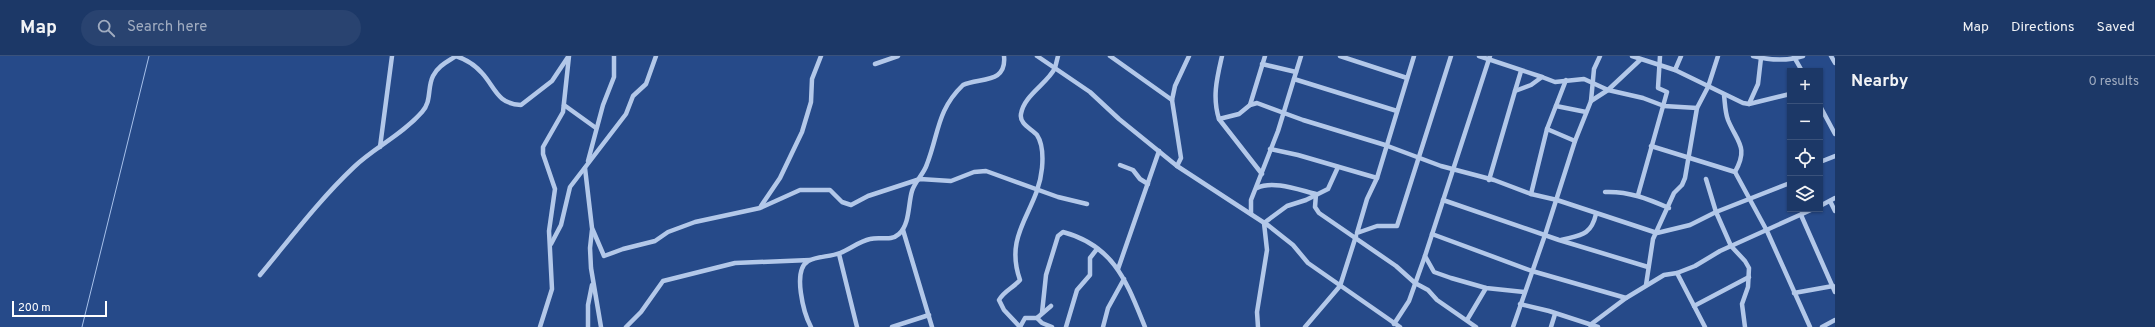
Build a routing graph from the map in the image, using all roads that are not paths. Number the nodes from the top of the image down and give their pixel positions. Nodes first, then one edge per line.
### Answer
1 (392, 56) edge
2 (456, 56) edge
3 (569, 56) edge
4 (614, 56) edge
5 (656, 56) edge
6 (821, 56) edge
7 (898, 56) edge
8 (1004, 56) edge
9 (1037, 56) edge
10 (1058, 56) edge
11 (1110, 56) edge
12 (1189, 56) edge
13 (1222, 56) edge
14 (1265, 56) edge
15 (1301, 56) edge
16 (1340, 56) edge
17 (1414, 56) edge
18 (1451, 56) edge
19 (1479, 56) edge
20 (1600, 56) edge
21 (1632, 56) edge
22 (1660, 56) edge
23 (1680, 56) edge
24 (1718, 56) edge
25 (1753, 56) edge
26 (1803, 56) edge
27 (1831, 56) edge
28 (1794, 57) edge
29 (1489, 58) edge
30 (1761, 58) junction
31 (1640, 60) junction
32 (1835, 63) edge
33 (875, 64) dead end
34 (1262, 64) junction
35 (1658, 66) junction
36 (1055, 68) junction
37 (1800, 68) edge
38 (1675, 70) junction
39 (1521, 71) junction
40 (1296, 72) junction
41 (1542, 77) junction
42 (1407, 78) junction
43 (1294, 79) junction
44 (1566, 80) junction
45 (1592, 81) junction
46 (1708, 86) junction
47 (1608, 90) junction
48 (1515, 91) junction
49 (1724, 95) junction
50 (1787, 95) edge
51 (1172, 100) junction
52 (1591, 101) junction
53 (1749, 104) junction
54 (564, 105) junction
55 (1250, 105) junction
56 (1556, 106) junction
57 (1664, 106) junction
58 (1697, 108) junction
59 (1397, 111) junction
60 (1586, 112) junction
61 (1823, 112) edge
62 (1282, 113) junction
63 (1219, 119) junction
64 (596, 128) junction
65 (1547, 129) junction
66 (1835, 134) edge
67 (1575, 141) junction
68 (1385, 145) junction
69 (1651, 146) junction
70 (380, 147) junction
71 (1270, 149) junction
72 (1159, 151) junction
73 (1835, 156) edge
74 (1419, 157) junction
75 (1690, 157) junction
76 (1823, 161) edge
77 (588, 162) junction
78 (1120, 165) dead end
79 (1177, 166) junction
80 (1338, 167) junction
81 (585, 168) junction
82 (1452, 169) junction
83 (1735, 172) junction
84 (1262, 174) junction
85 (1376, 178) junction
86 (920, 179) junction
87 (1706, 179) dead end
88 (1489, 180) junction
89 (1148, 184) junction
90 (1787, 184) edge
91 (1257, 188) junction
92 (1036, 189) junction
93 (1605, 192) dead end
94 (1316, 194) junction
95 (1530, 194) junction
96 (1638, 195) junction
97 (1835, 198) edge
98 (1750, 199) junction
99 (1443, 200) junction
100 (1557, 200) junction
101 (1830, 201) junction
102 (1087, 204) dead end
103 (1823, 204) edge
104 (760, 208) junction
105 (1669, 208) junction
106 (1835, 211) edge
107 (1716, 212) junction
108 (1804, 212) edge
109 (1807, 212) edge
110 (1251, 214) junction
111 (1596, 214) junction
112 (1801, 215) junction
113 (1264, 223) junction
114 (592, 228) junction
115 (903, 230) junction
116 (1767, 231) junction
117 (1657, 233) junction
118 (1432, 234) junction
119 (1356, 235) junction
120 (1545, 236) junction
121 (1559, 240) junction
122 (550, 246) junction
123 (1731, 246) junction
124 (1097, 249) junction
125 (838, 254) junction
126 (1425, 256) junction
127 (812, 260) junction
128 (1648, 267) junction
129 (1118, 269) junction
130 (1532, 271) junction
131 (1678, 273) junction
132 (260, 275) dead end
133 (1749, 277) junction
134 (1124, 279) junction
135 (1415, 283) junction
136 (592, 284) junction
137 (1646, 285) junction
138 (1340, 286) junction
139 (1833, 286) junction
140 (1486, 288) junction
141 (1524, 292) junction
142 (1835, 292) edge
143 (1794, 293) junction
144 (1626, 298) junction
145 (1520, 304) junction
146 (1051, 306) dead end
147 (1694, 306) junction
148 (1042, 313) junction
149 (1555, 314) junction
150 (929, 315) junction
151 (1037, 318) junction
152 (1467, 320) junction
153 (1835, 320) edge
154 (1394, 324) junction
155 (1590, 325) junction
156 (540, 327) edge
157 (588, 327) edge
158 (601, 327) edge
159 (626, 327) edge
160 (812, 327) edge
161 (857, 327) edge
162 (892, 327) edge
163 (932, 327) edge
164 (1020, 327) edge
165 (1052, 327) edge
166 (1066, 327) edge
167 (1103, 327) edge
168 (1145, 327) edge
169 (1258, 327) edge
170 (1305, 327) edge
171 (1400, 327) edge
172 (1476, 327) edge
173 (1513, 327) edge
174 (1551, 327) edge
175 (1598, 327) edge
176 (1705, 327) edge
177 (1745, 327) edge
178 (1810, 327) edge
179 (1822, 327) edge

1 - 70 street
2 - 3 street
2 - 70 street
3 - 54 street
4 - 64 street
5 - 77 street
6 - 104 street
7 - 33 street
8 - 86 street
9 - 36 street
10 - 36 street
11 - 51 street
12 - 51 street
13 - 63 street
14 - 34 street
15 - 40 street
16 - 42 street
17 - 42 street
18 - 74 street
19 - 29 street
20 - 45 street
21 - 31 street
22 - 35 street
23 - 38 street
24 - 46 street
25 - 30 street
26 - 28 street
27 - 32 street
28 - 30 street
28 - 37 street
29 - 39 street
29 - 82 street
30 - 53 street
31 - 35 street
31 - 47 street
34 - 40 street
34 - 55 street
35 - 38 street
35 - 57 street
36 - 72 street
36 - 92 street
38 - 46 street
39 - 41 street
39 - 48 street
40 - 43 street
41 - 44 street
41 - 48 street
42 - 59 street
43 - 59 street
43 - 62 street
44 - 45 street
44 - 56 street
45 - 47 street
45 - 52 street
46 - 49 street
46 - 58 street
47 - 52 street
47 - 57 street
48 - 88 street
49 - 53 street
49 - 83 street
50 - 53 street
51 - 79 street
52 - 60 street
54 - 64 street
54 - 122 street
55 - 62 street
55 - 63 street
56 - 60 street
56 - 65 street
57 - 58 street
57 - 69 street
58 - 75 street
59 - 68 street
60 - 67 street
61 - 66 street
62 - 68 street
62 - 71 street
63 - 84 street
64 - 77 street
65 - 67 street
65 - 95 street
67 - 100 street
68 - 74 street
68 - 85 street
69 - 75 street
69 - 96 street
70 - 132 street
71 - 80 street
71 - 84 street
72 - 79 street
72 - 89 street
73 - 76 street
74 - 82 street
74 - 119 street
75 - 83 street
75 - 105 street
77 - 81 street
78 - 89 street
79 - 110 street
80 - 85 street
80 - 94 street
81 - 114 street
81 - 122 street
82 - 88 street
82 - 99 street
83 - 98 street
84 - 91 street
85 - 119 street
86 - 92 street
86 - 104 street
86 - 115 street
87 - 107 street
88 - 95 street
89 - 129 street
90 - 98 street
91 - 94 street
91 - 110 street
92 - 102 street
92 - 164 street
93 - 96 street
94 - 113 street
94 - 119 street
95 - 100 street
96 - 105 street
97 - 101 street
98 - 107 street
98 - 116 street
99 - 118 street
99 - 120 street
100 - 111 street
100 - 120 street
101 - 103 street
101 - 106 street
104 - 114 street
105 - 117 street
107 - 117 street
107 - 123 street
108 - 112 street
109 - 112 street
110 - 113 street
111 - 117 street
111 - 121 street
112 - 116 street
112 - 139 street
113 - 138 street
113 - 169 street
114 - 136 street
115 - 125 street
115 - 150 street
116 - 123 street
116 - 143 street
117 - 128 street
118 - 126 street
118 - 130 street
119 - 135 street
119 - 138 street
120 - 121 street
120 - 130 street
121 - 128 street
122 - 156 street
123 - 131 street
123 - 133 street
124 - 129 street
124 - 148 street
124 - 166 street
125 - 127 street
125 - 161 street
126 - 135 street
126 - 140 street
127 - 159 street
127 - 160 street
128 - 137 street
129 - 134 street
130 - 141 street
130 - 144 street
131 - 137 street
131 - 147 street
133 - 147 street
133 - 177 street
134 - 167 street
134 - 168 street
135 - 152 street
135 - 154 street
136 - 157 street
136 - 158 street
137 - 144 street
138 - 154 street
138 - 170 street
139 - 142 street
139 - 143 street
140 - 141 street
140 - 152 street
141 - 145 street
143 - 178 street
144 - 155 street
145 - 149 street
145 - 173 street
146 - 148 street
147 - 176 street
148 - 151 street
149 - 155 street
149 - 174 street
150 - 162 street
150 - 163 street
151 - 164 street
151 - 165 street
152 - 172 street
153 - 179 street
154 - 171 street
155 - 175 street

